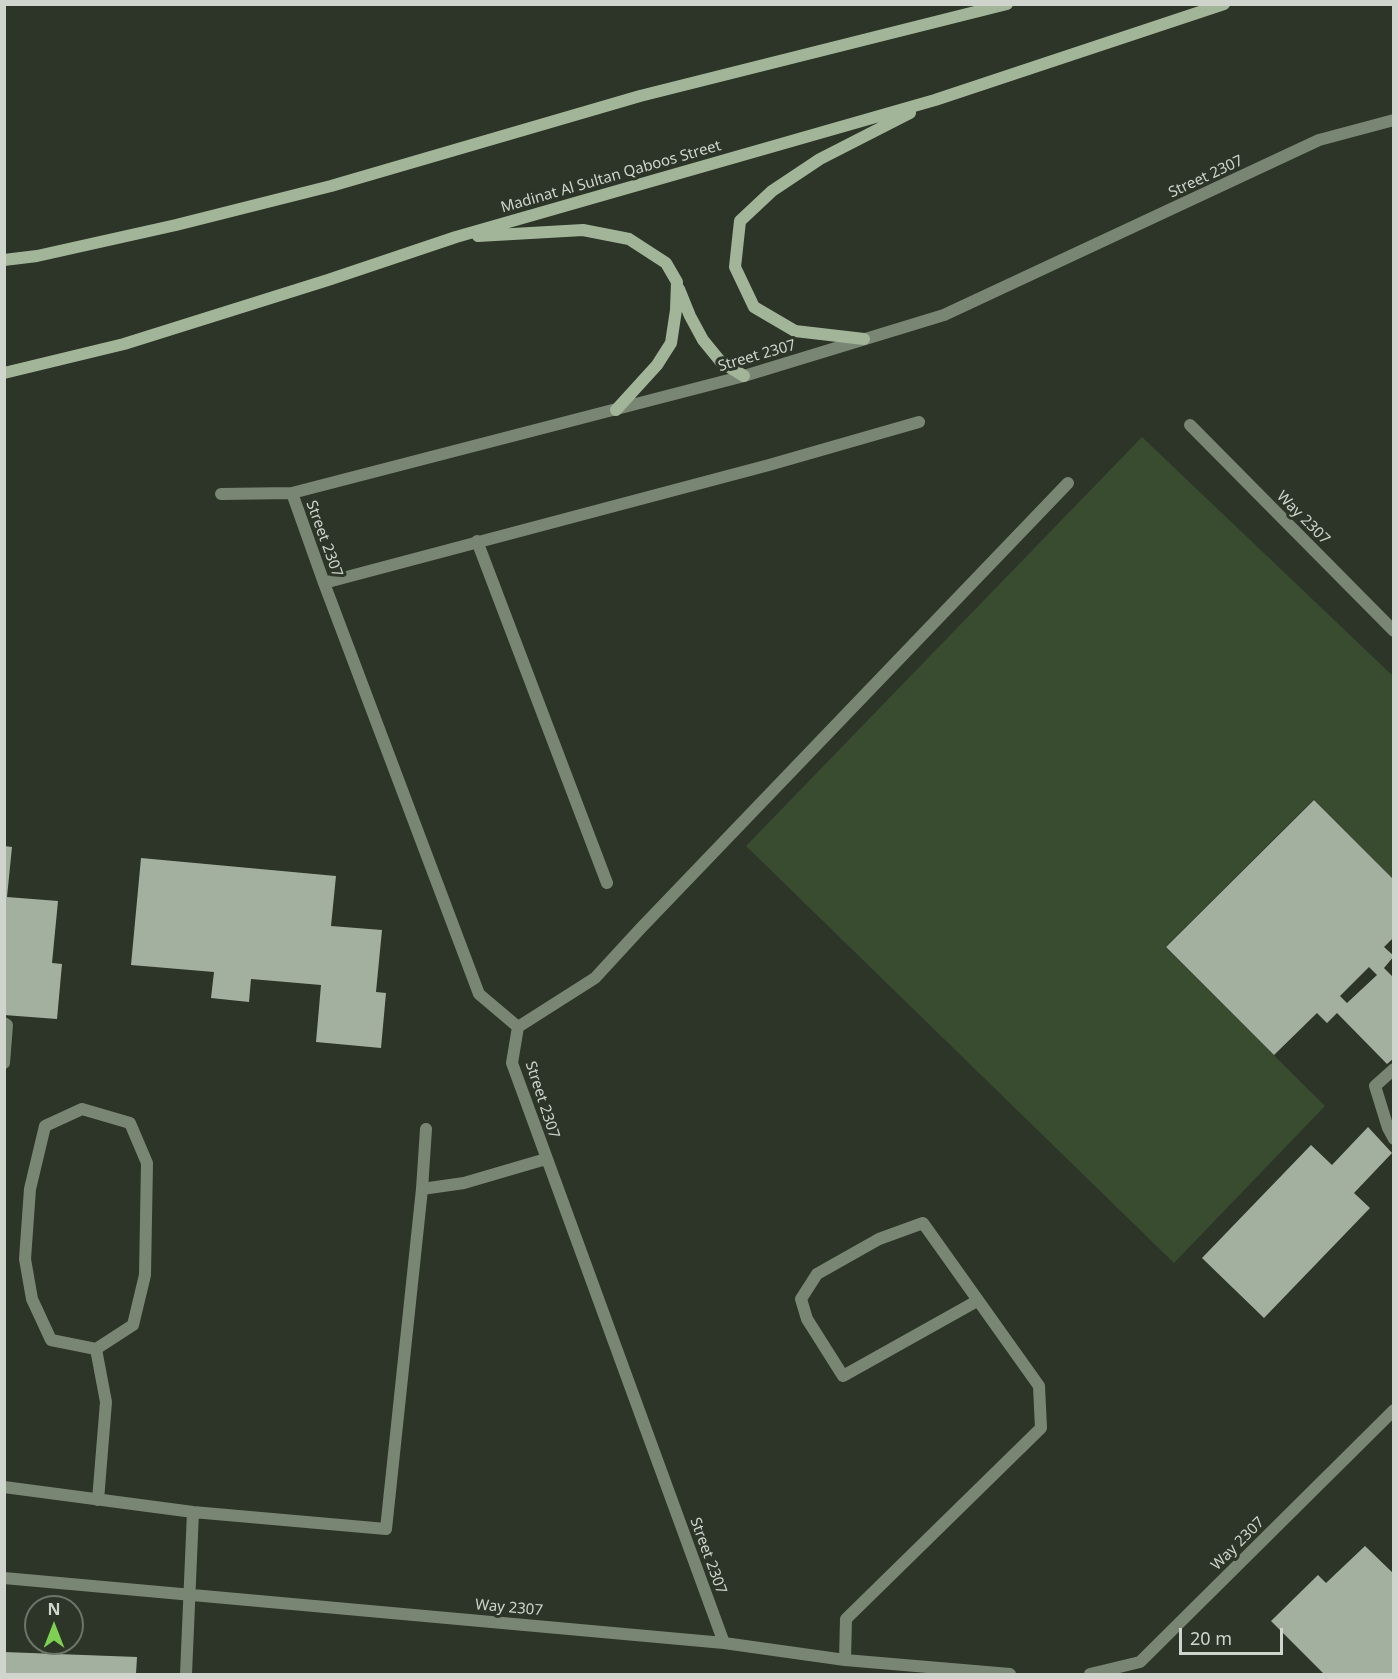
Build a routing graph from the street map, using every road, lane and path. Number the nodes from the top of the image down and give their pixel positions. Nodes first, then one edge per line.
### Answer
1 (1007, 4) edge
2 (1224, 4) edge
3 (935, 100) junction
4 (1394, 120) edge
5 (456, 237) junction
6 (4, 255) edge
7 (37, 256) junction
8 (4, 260) edge
9 (676, 282) junction
10 (864, 339) junction
11 (4, 373) edge
12 (744, 376) junction
13 (616, 410) junction
14 (919, 422) dead end
15 (1191, 425) dead end
16 (1068, 483) dead end
17 (292, 493) junction
18 (221, 494) dead end
19 (477, 541) junction
20 (324, 582) junction
21 (1394, 631) edge
22 (607, 883) dead end
23 (4, 1023) edge
24 (518, 1027) junction
25 (4, 1063) edge
26 (1394, 1069) edge
27 (426, 1129) dead end
28 (1394, 1139) edge
29 (546, 1159) junction
30 (422, 1189) junction
31 (977, 1301) junction
32 (96, 1349) junction
33 (1394, 1410) edge
34 (4, 1487) edge
35 (98, 1500) junction
36 (193, 1512) junction
37 (4, 1578) edge
38 (188, 1594) junction
39 (723, 1643) junction
40 (845, 1660) junction
41 (186, 1674) edge
42 (1010, 1674) edge
43 (1090, 1674) edge

1 - 7 main road
2 - 3 main road, Madinat Al Sultan Qaboos Street
3 - 5 main road, Madinat Al Sultan Qaboos Street
3 - 10 main road
4 - 10 street, Street 2307
5 - 9 main road
5 - 11 main road, Madinat Al Sultan Qaboos Street
6 - 7 main road
7 - 8 main road
9 - 12 main road
9 - 13 main road
10 - 12 street, Street 2307
12 - 13 street, Street 2307
13 - 17 street, Street 2307
14 - 19 street
15 - 21 street, Way 2307
16 - 24 street
17 - 18 street
17 - 20 street, Street 2307
19 - 20 street
19 - 22 street
20 - 24 street, Street 2307
23 - 25 street
24 - 29 street, Street 2307
26 - 28 street
27 - 30 street
29 - 30 street
29 - 39 street, Street 2307
30 - 36 street
31 - 31 street
31 - 40 street
32 - 32 street
32 - 35 street
33 - 43 street, Way 2307
34 - 35 street
35 - 36 street
36 - 38 street
37 - 38 street, Way 2307
38 - 39 street, Way 2307
38 - 41 street
39 - 40 street, Way 2307
40 - 42 street, Way 2307

